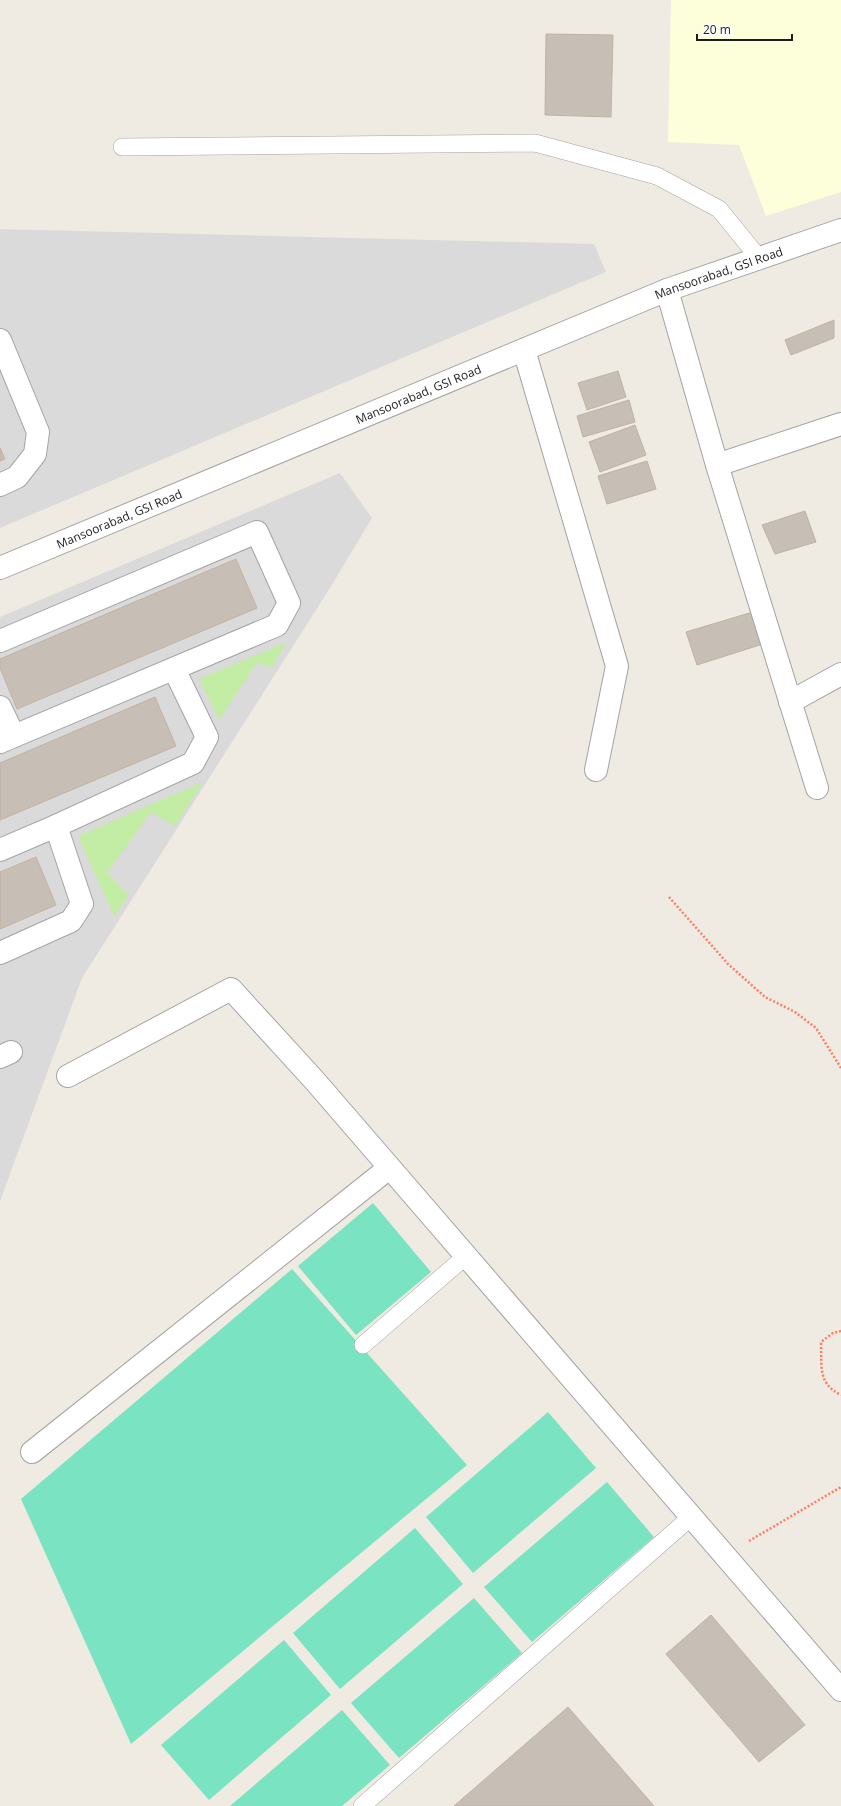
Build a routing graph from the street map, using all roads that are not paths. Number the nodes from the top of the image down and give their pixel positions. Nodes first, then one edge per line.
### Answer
1 (122, 147) dead end
2 (841, 230) edge
3 (759, 258) junction
4 (667, 290) junction
5 (0, 340) edge
6 (524, 350) junction
7 (841, 424) edge
8 (717, 465) junction
9 (0, 485) edge
10 (0, 568) edge
11 (0, 641) edge
12 (174, 669) junction
13 (841, 674) edge
14 (790, 702) junction
15 (0, 707) edge
16 (7, 739) edge
17 (596, 770) dead end
18 (817, 788) dead end
19 (56, 826) junction
20 (0, 850) edge
21 (0, 953) edge
22 (68, 1076) dead end
23 (389, 1168) junction
24 (466, 1256) junction
25 (363, 1345) dead end
26 (32, 1452) dead end
27 (691, 1517) junction
28 (841, 1690) edge
29 (362, 1806) edge

1 - 3 lane
2 - 3 street, Mansoorabad, GSI Road
3 - 4 street, Mansoorabad, GSI Road
4 - 6 street, Mansoorabad, GSI Road
4 - 8 street
5 - 9 street
6 - 10 street, Mansoorabad, GSI Road
6 - 17 street
7 - 8 street
8 - 14 street
11 - 12 street
12 - 16 street
12 - 19 street
13 - 14 street
14 - 18 street
15 - 16 street
19 - 20 street
19 - 21 street
22 - 23 street
23 - 24 street
23 - 26 street
24 - 25 lane
24 - 27 street
27 - 28 street
27 - 29 lane

